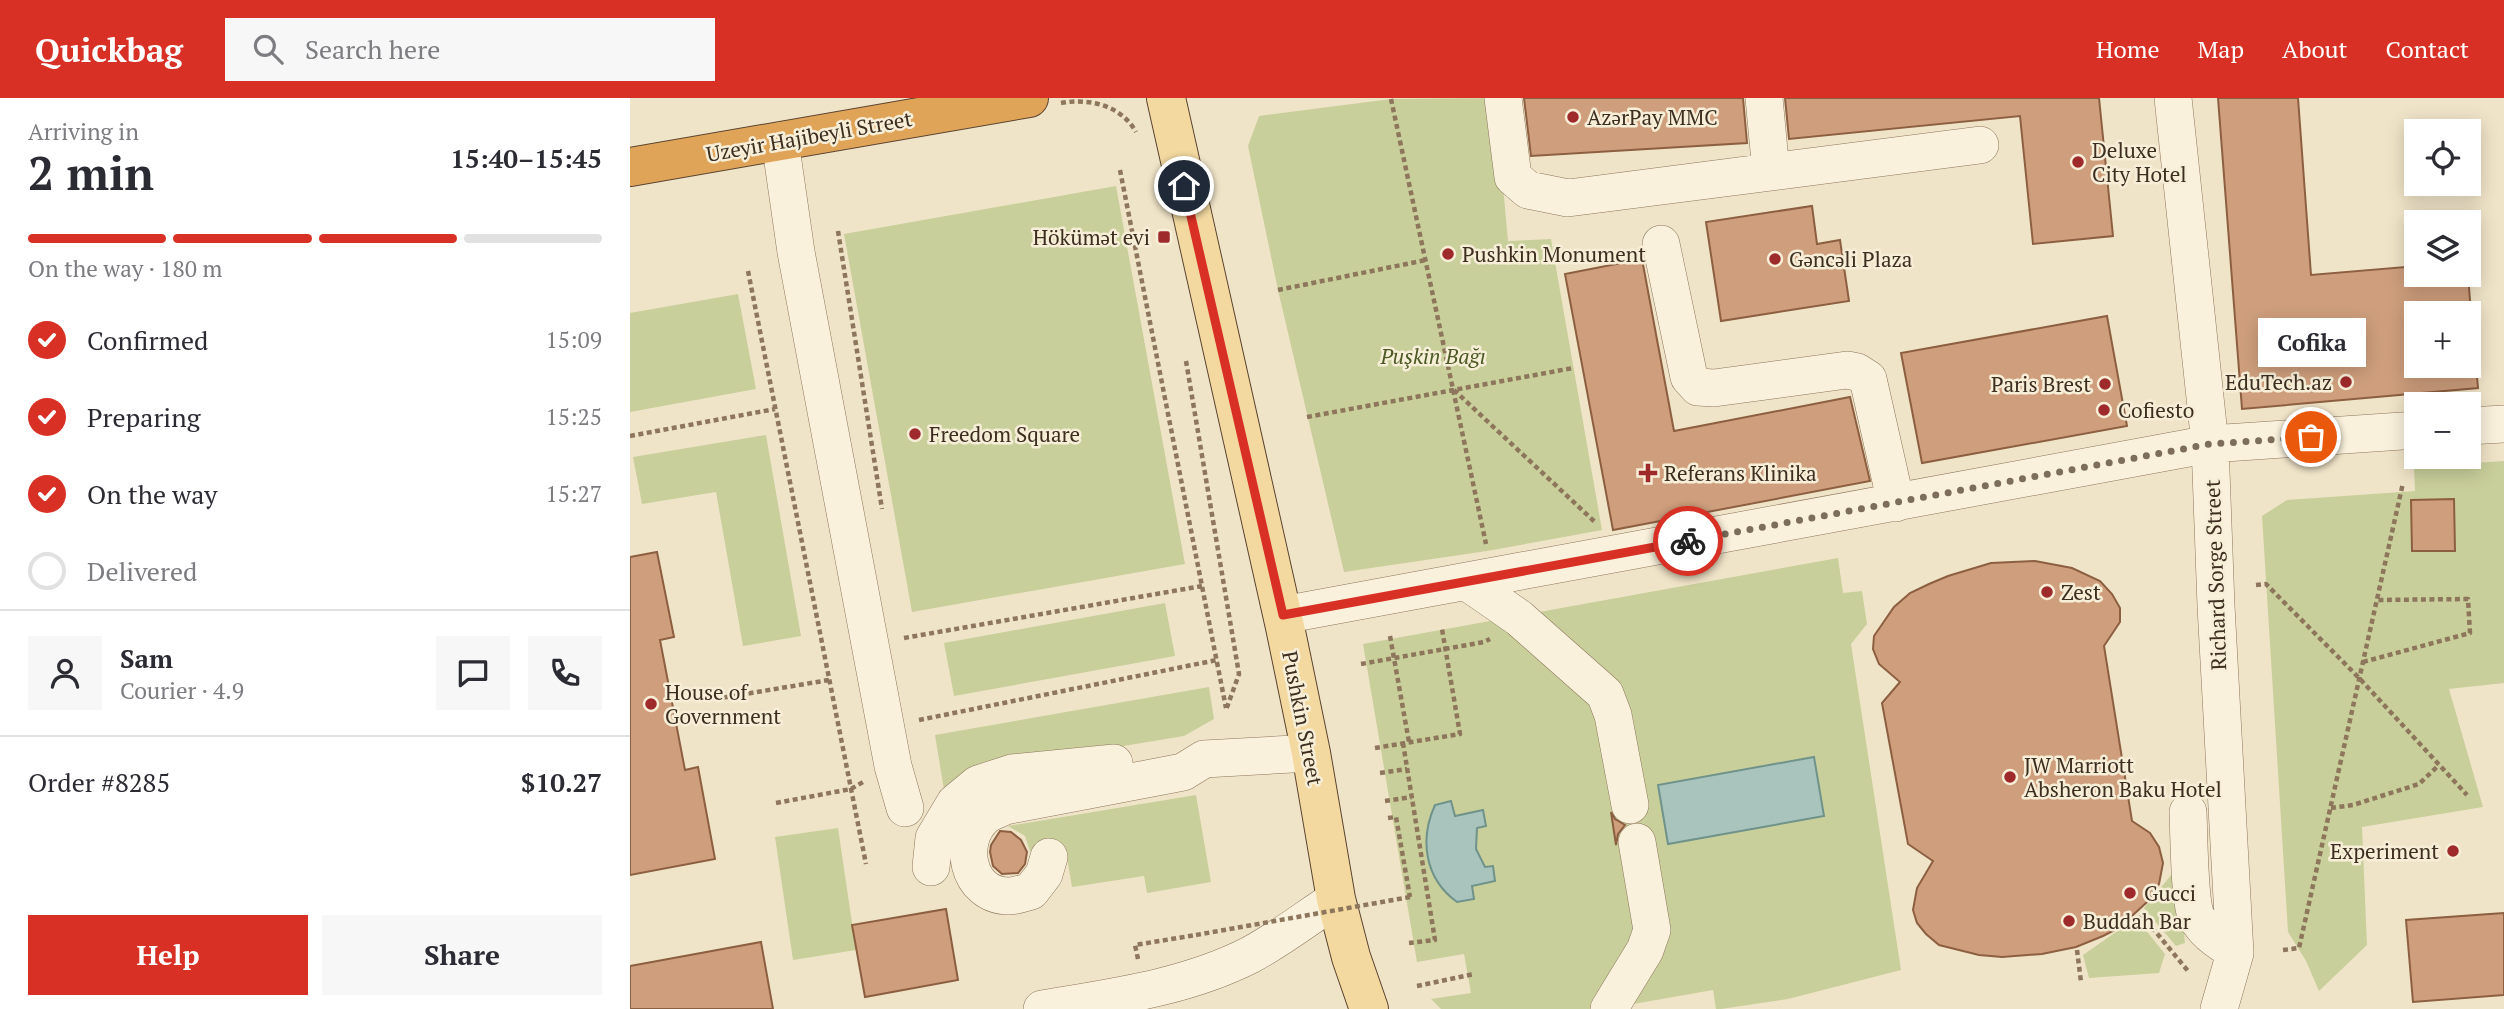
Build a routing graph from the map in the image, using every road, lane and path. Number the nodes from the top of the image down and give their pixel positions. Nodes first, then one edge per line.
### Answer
1 (1166, 98) edge
2 (1503, 98) edge
3 (1764, 98) edge
4 (2174, 98) edge
5 (1391, 99) edge
6 (1041, 101) edge
7 (780, 141) junction
8 (1141, 142) dead end
9 (1980, 145) dead end
10 (630, 167) edge
11 (1120, 170) dead end
12 (1771, 172) junction
13 (1661, 243) dead end
14 (1426, 260) junction
15 (748, 271) dead end
16 (1278, 290) dead end
17 (1185, 351) dead end
18 (1573, 368) dead end
19 (1454, 390) junction
20 (775, 409) junction
21 (1307, 416) dead end
22 (2504, 424) edge
23 (2481, 425) edge
24 (2404, 431) edge
25 (630, 436) edge
26 (2210, 444) junction
27 (2403, 483) dead end
28 (1896, 503) junction
29 (1602, 530) dead end
30 (1487, 551) dead end
31 (1468, 582) junction
32 (2256, 585) dead end
33 (1202, 586) junction
34 (2377, 600) junction
35 (1283, 615) junction
36 (1442, 629) dead end
37 (1495, 634) dead end
38 (1390, 636) dead end
39 (903, 638) dead end
40 (1446, 649) junction
41 (1394, 658) junction
42 (1217, 660) junction
43 (2363, 662) junction
44 (1360, 664) dead end
45 (2360, 679) junction
46 (829, 680) junction
47 (715, 699) dead end
48 (918, 720) dead end
49 (1406, 743) junction
50 (1375, 748) dead end
51 (1311, 753) junction
52 (1204, 759) junction
53 (2439, 765) junction
54 (1408, 769) junction
55 (1380, 773) dead end
56 (831, 793) dead end
57 (2467, 795) dead end
58 (1412, 797) junction
59 (1385, 800) dead end
60 (776, 803) dead end
61 (1630, 805) dead end
62 (905, 808) dead end
63 (2331, 808) junction
64 (2188, 812) dead end
65 (1388, 818) dead end
66 (1637, 842) dead end
67 (1049, 857) dead end
68 (866, 864) dead end
69 (931, 867) dead end
70 (1336, 899) junction
71 (2141, 914) dead end
72 (1151, 942) dead end
73 (1409, 943) dead end
74 (2077, 950) dead end
75 (2283, 950) dead end
76 (2235, 951) junction
77 (2188, 971) dead end
78 (1475, 974) dead end
79 (2081, 982) dead end
80 (1417, 986) dead end
81 (1042, 1009) edge
82 (1369, 1009) edge
83 (1609, 1009) edge
84 (2219, 1009) edge

1 - 35 main road, Pushkin Street
2 - 12 street
3 - 12 street
4 - 26 street, Richard Sorge Street
5 - 14 path
6 - 7 highway, Uzeyir Hajibeyli Street
6 - 8 path
7 - 10 highway, Uzeyir Hajibeyli Street
7 - 62 street
9 - 12 street
11 - 33 path
13 - 28 street
14 - 16 path
14 - 19 path
15 - 20 path
17 - 42 path
18 - 19 path
19 - 21 path
19 - 29 path
19 - 30 path
20 - 25 path
20 - 46 path
22 - 23 street
24 - 26 street
26 - 28 street
26 - 76 street, Richard Sorge Street
27 - 34 path
28 - 31 street
31 - 35 street
31 - 61 street
32 - 45 path
33 - 39 path
33 - 42 path
34 - 43 path
34 - 43 path
35 - 51 main road, Pushkin Street
36 - 40 path
37 - 40 path
38 - 41 path
40 - 41 path
40 - 49 path
41 - 44 path
41 - 49 path
42 - 48 path
43 - 45 path
45 - 53 path
45 - 63 path
46 - 47 path
46 - 68 path
49 - 50 path
49 - 54 path
51 - 52 street
51 - 70 main road, Pushkin Street
52 - 67 street
52 - 69 street
53 - 57 path
53 - 63 path
54 - 55 path
54 - 58 path
56 - 60 path
58 - 59 path
58 - 73 path
63 - 75 path
64 - 76 street
65 - 72 path, bridge
66 - 83 street
70 - 81 street
70 - 82 main road, Pushkin Street
71 - 77 path
74 - 79 path
76 - 84 street, Richard Sorge Street
78 - 80 path

